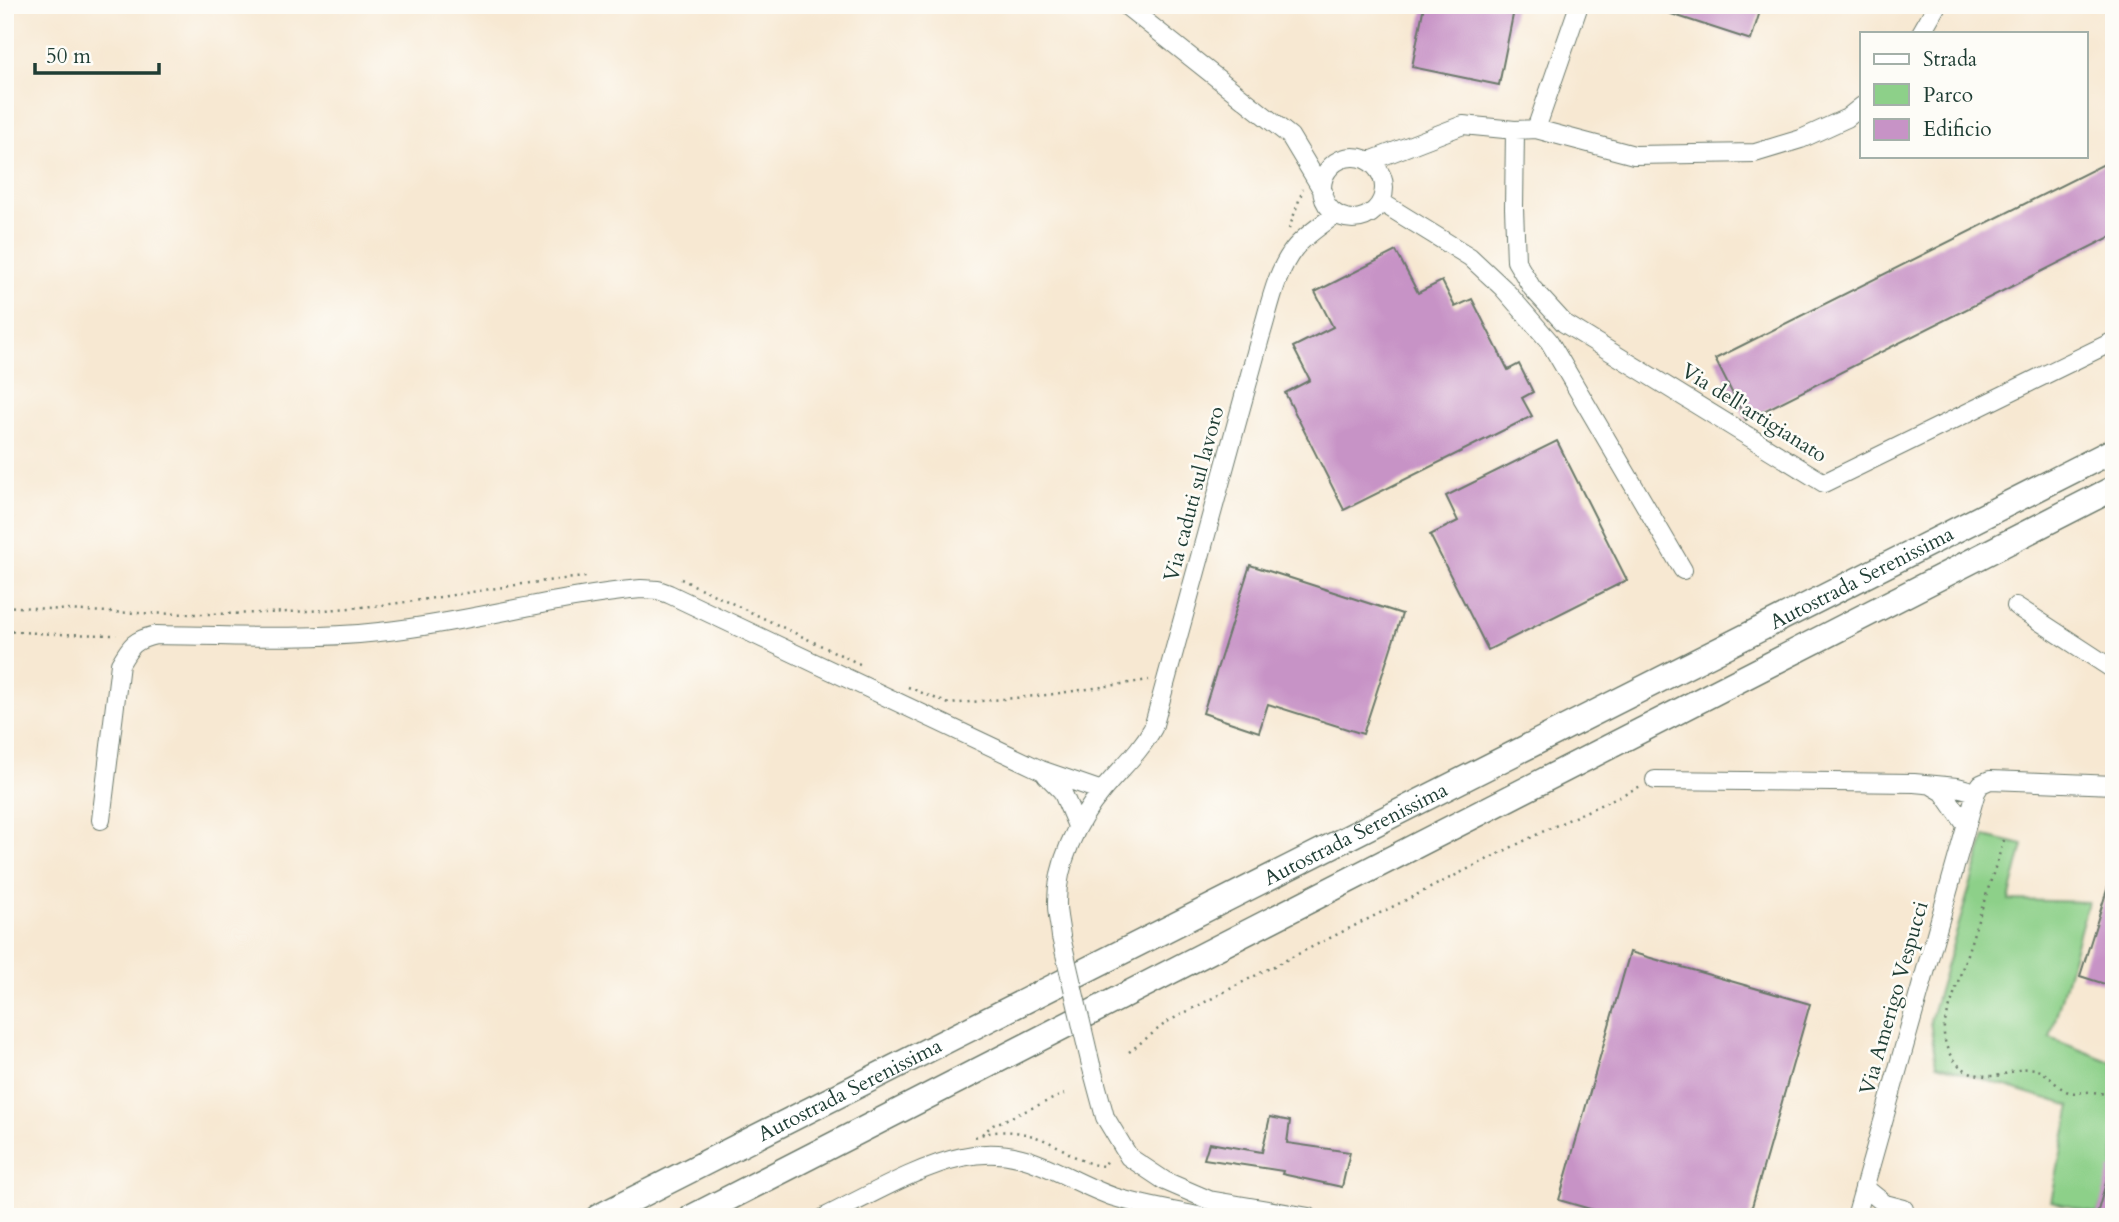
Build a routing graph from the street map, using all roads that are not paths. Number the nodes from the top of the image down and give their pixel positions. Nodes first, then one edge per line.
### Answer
1 (1125, 5) edge
2 (1579, 5) edge
3 (1937, 5) edge
4 (1923, 32) edge
5 (1860, 108) edge
6 (1536, 128) junction
7 (1516, 130) junction
8 (1370, 161) junction
9 (1322, 191) junction
10 (1381, 202) junction
11 (1336, 214) junction
12 (2114, 341) edge
13 (2114, 450) edge
14 (2114, 488) edge
15 (1683, 570) dead end
16 (2015, 606) dead end
17 (2114, 670) edge
18 (1041, 770) junction
19 (1655, 780) road end
20 (1931, 785) junction
21 (2114, 785) edge
22 (1102, 791) junction
23 (1976, 792) junction
24 (100, 820) dead end
25 (1966, 825) junction
26 (1077, 826) junction
27 (1864, 1187) junction
28 (1884, 1210) edge
29 (598, 1217) edge
30 (692, 1217) edge
31 (825, 1217) edge
32 (1203, 1217) edge
33 (1309, 1217) edge
34 (1856, 1217) edge
35 (1902, 1217) edge

1 - 9 street
2 - 6 street
3 - 4 street
5 - 6 street
6 - 7 street
7 - 8 street
7 - 12 street, Via dell'artigianato
8 - 9 street
8 - 10 street
9 - 11 street
10 - 11 street
10 - 15 street
11 - 22 street, Via caduti sul lavoro
13 - 29 highway, Autostrada Serenissima
14 - 30 highway, Autostrada Serenissima
16 - 17 street
18 - 22 street
18 - 24 street
18 - 26 street
19 - 20 street
20 - 23 street
20 - 25 street
21 - 23 street
22 - 26 street, Via caduti sul lavoro
23 - 25 street, Via Amerigo Vespucci
25 - 27 street, Via Amerigo Vespucci
26 - 33 street, Via caduti sul lavoro, bridge
27 - 28 street
27 - 34 street, Via Amerigo Vespucci
28 - 35 street
31 - 32 street

